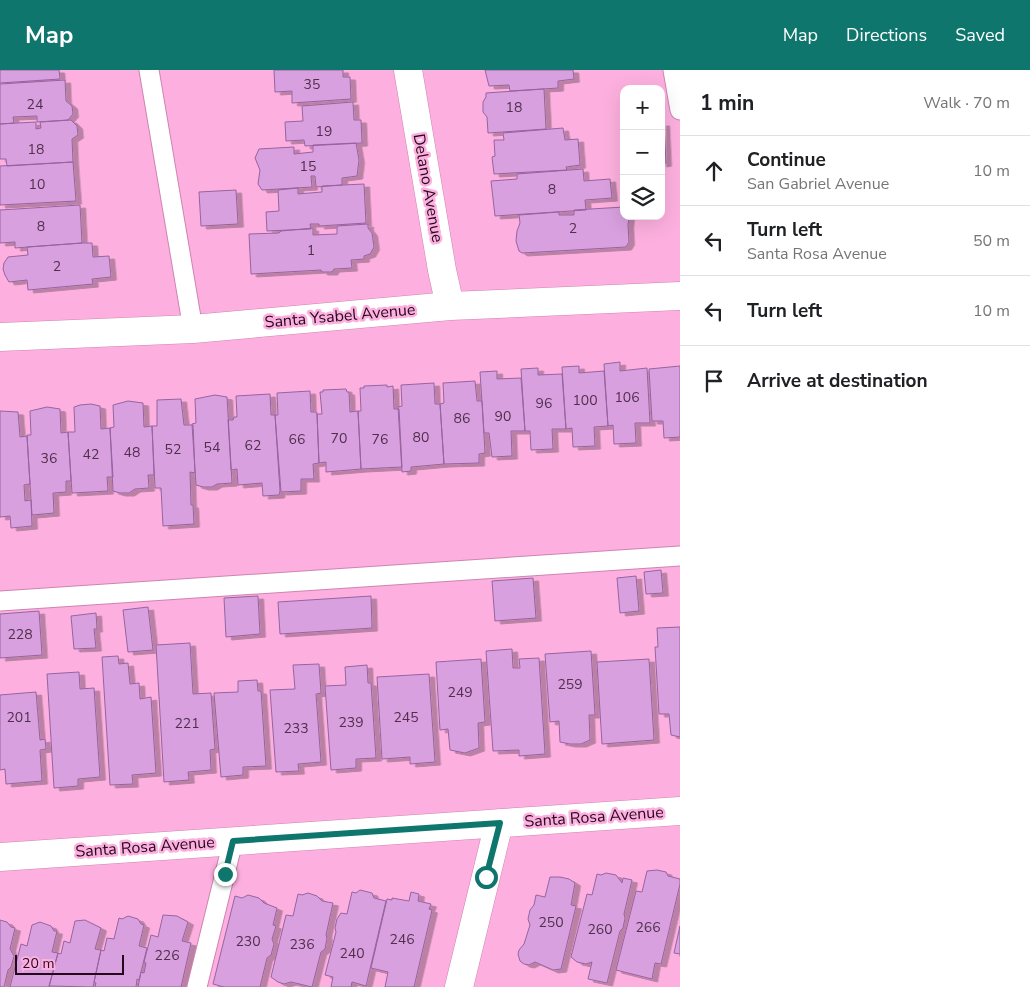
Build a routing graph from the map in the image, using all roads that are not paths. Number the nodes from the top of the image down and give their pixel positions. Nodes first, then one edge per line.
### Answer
1 (149, 70) edge
2 (408, 70) edge
3 (673, 70) edge
4 (680, 110) edge
5 (680, 296) edge
6 (450, 306) junction
7 (193, 329) junction
8 (0, 338) edge
9 (680, 556) edge
10 (0, 601) edge
11 (680, 811) edge
12 (500, 823) junction
13 (233, 841) junction
14 (0, 857) edge
15 (197, 987) edge
16 (459, 987) edge

1 - 7 lane
2 - 6 street, Delano Avenue
3 - 4 lane
5 - 6 street, Santa Ysabel Avenue
6 - 7 street, Santa Ysabel Avenue
7 - 8 street, Santa Ysabel Avenue
9 - 10 lane
11 - 12 street, Santa Rosa Avenue
12 - 13 street, Santa Rosa Avenue
12 - 16 street
13 - 14 street, Santa Rosa Avenue
13 - 15 lane

